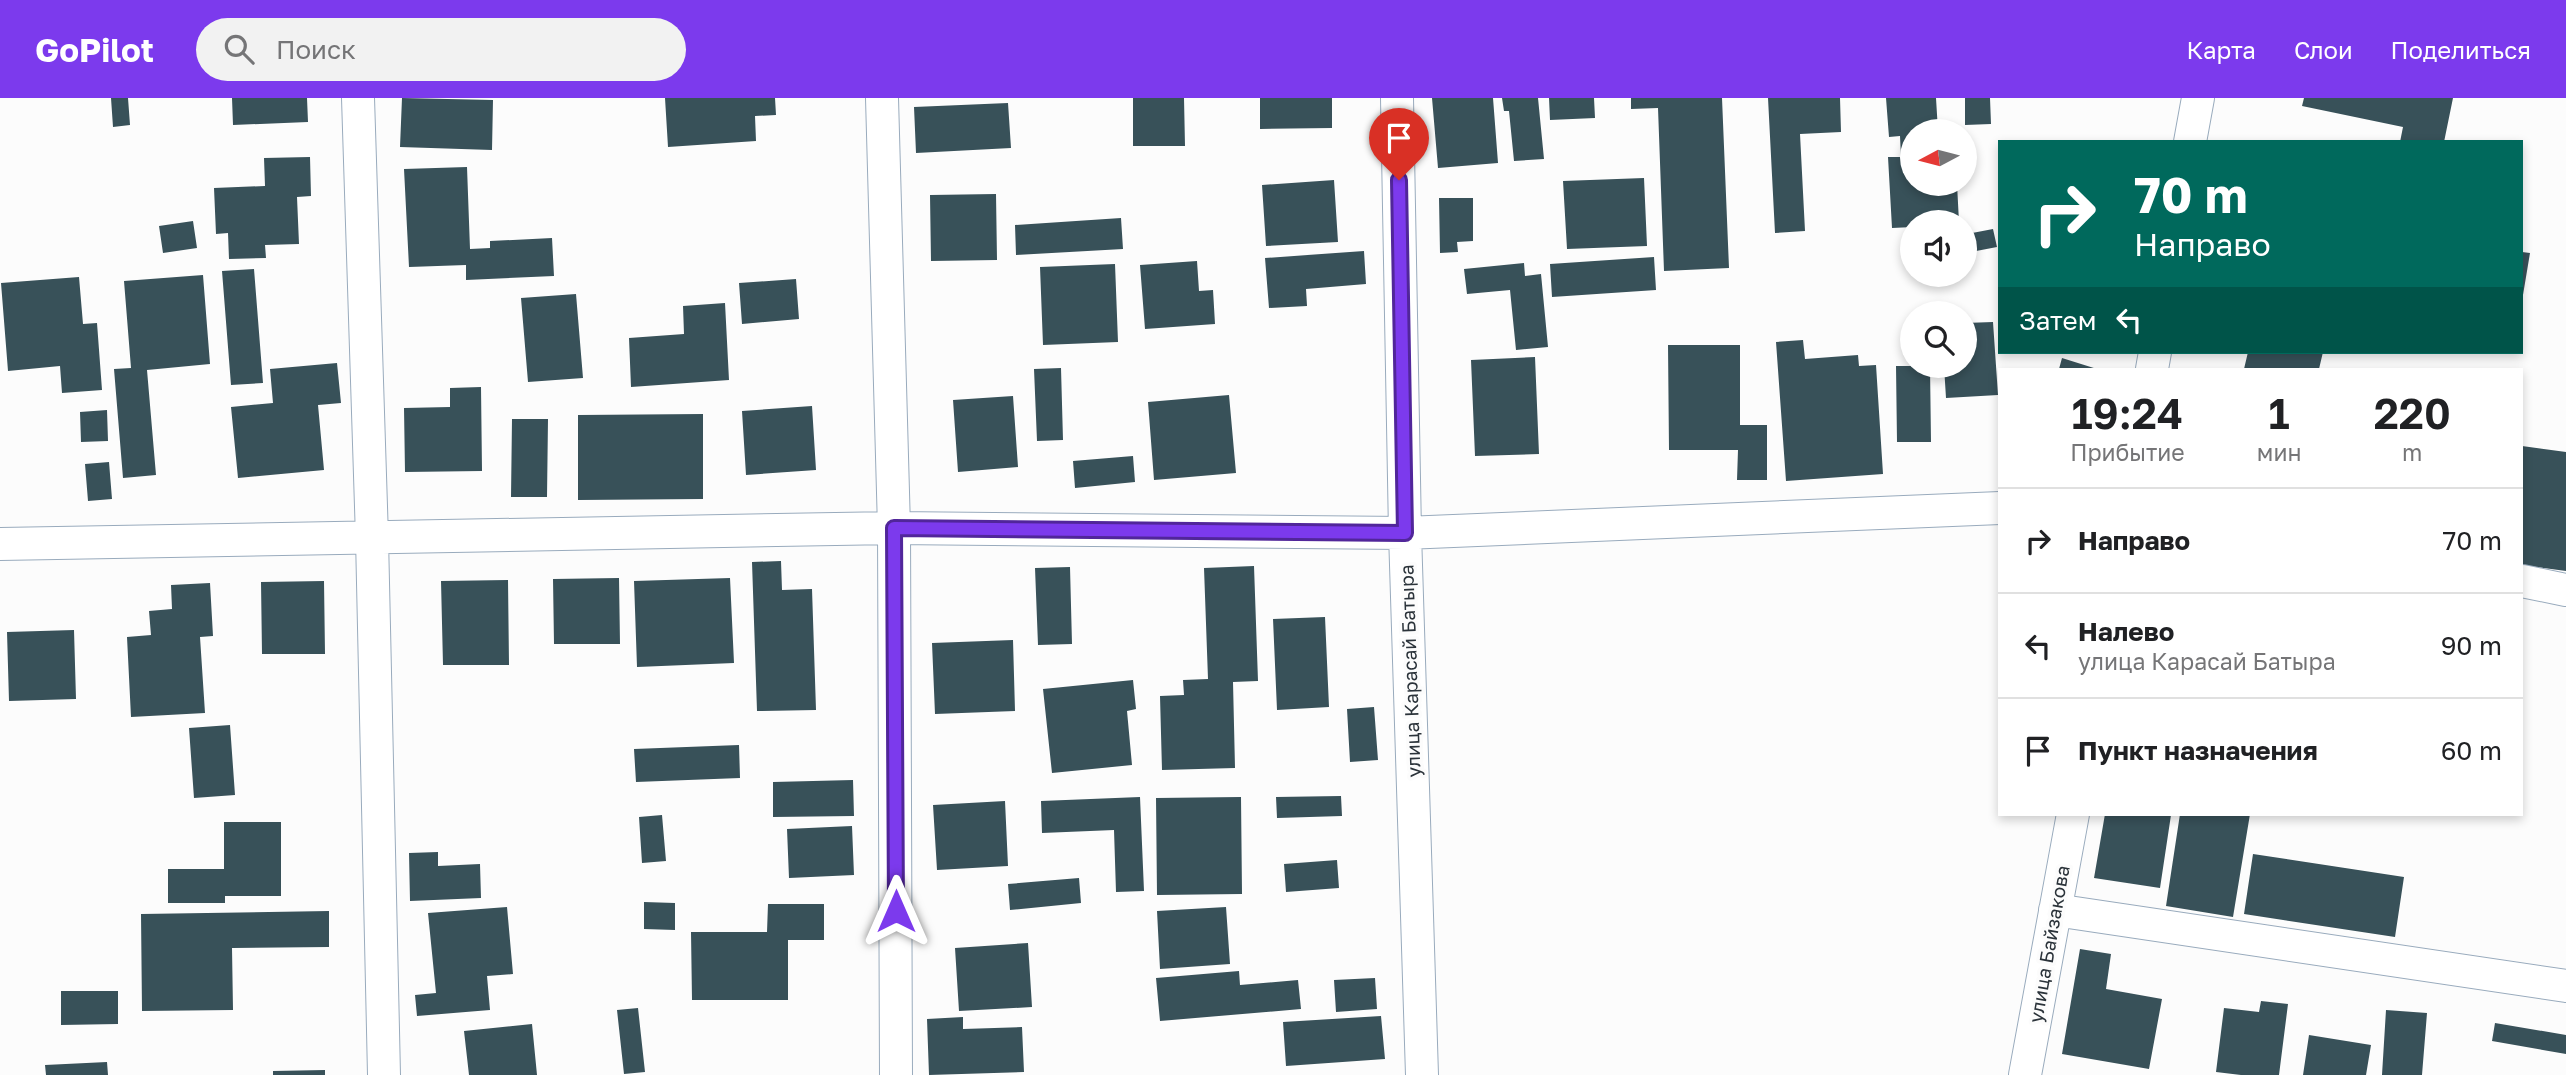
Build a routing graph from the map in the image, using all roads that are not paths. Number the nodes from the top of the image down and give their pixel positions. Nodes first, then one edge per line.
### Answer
1 (358, 98) edge
2 (882, 98) edge
3 (1397, 98) edge
4 (2198, 98) edge
5 (2190, 140) edge
6 (1998, 508) edge
7 (894, 528) junction
8 (1405, 533) junction
9 (372, 538) junction
10 (0, 544) edge
11 (2523, 581) edge
12 (2566, 590) edge
13 (2073, 816) edge
14 (2055, 909) junction
15 (2566, 986) edge
16 (383, 1075) edge
17 (896, 1075) edge
18 (1422, 1075) edge
19 (2025, 1075) edge

1 - 9 street
2 - 7 street
3 - 8 street, улица Карасай Батыра
4 - 5 street
6 - 8 street
7 - 8 street
7 - 9 street
7 - 17 street
8 - 18 street, улица Карасай Батыра
9 - 10 street
9 - 16 street
11 - 12 street
13 - 14 street, улица Байзакова
14 - 15 street
14 - 19 street, улица Байзакова

